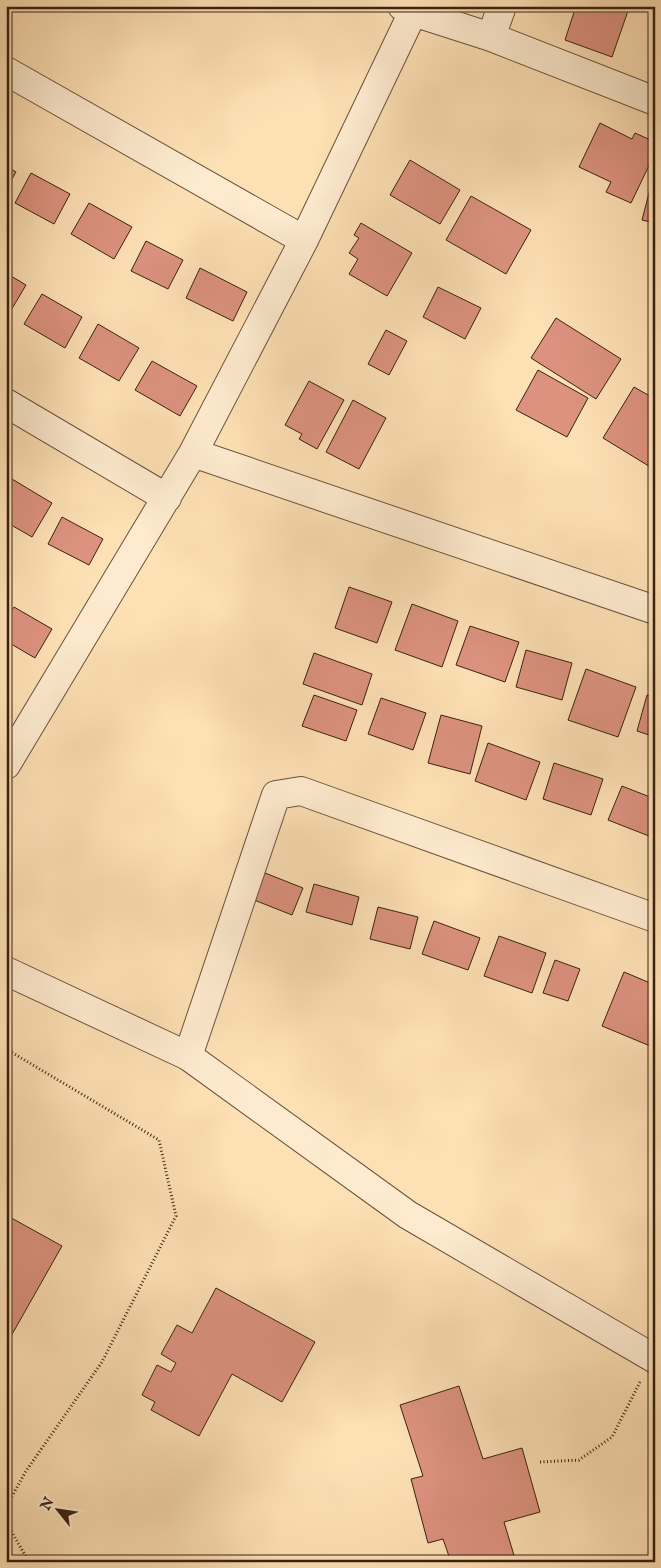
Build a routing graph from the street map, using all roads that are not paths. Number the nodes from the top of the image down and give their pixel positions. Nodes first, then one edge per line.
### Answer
1 (502, 6) edge
2 (407, 9) edge
3 (491, 37) junction
4 (6, 71) edge
5 (655, 101) edge
6 (304, 240) junction
7 (6, 403) edge
8 (193, 453) junction
9 (167, 498) junction
10 (655, 610) edge
11 (8, 758) edge
12 (655, 918) edge
13 (6, 971) edge
14 (188, 1056) junction
15 (654, 1358) edge

1 - 3 street
2 - 3 street
2 - 6 street
3 - 5 street
4 - 6 street
6 - 8 street
7 - 9 street
8 - 9 street
8 - 10 street
9 - 11 street
12 - 14 street
13 - 14 street
14 - 15 street

